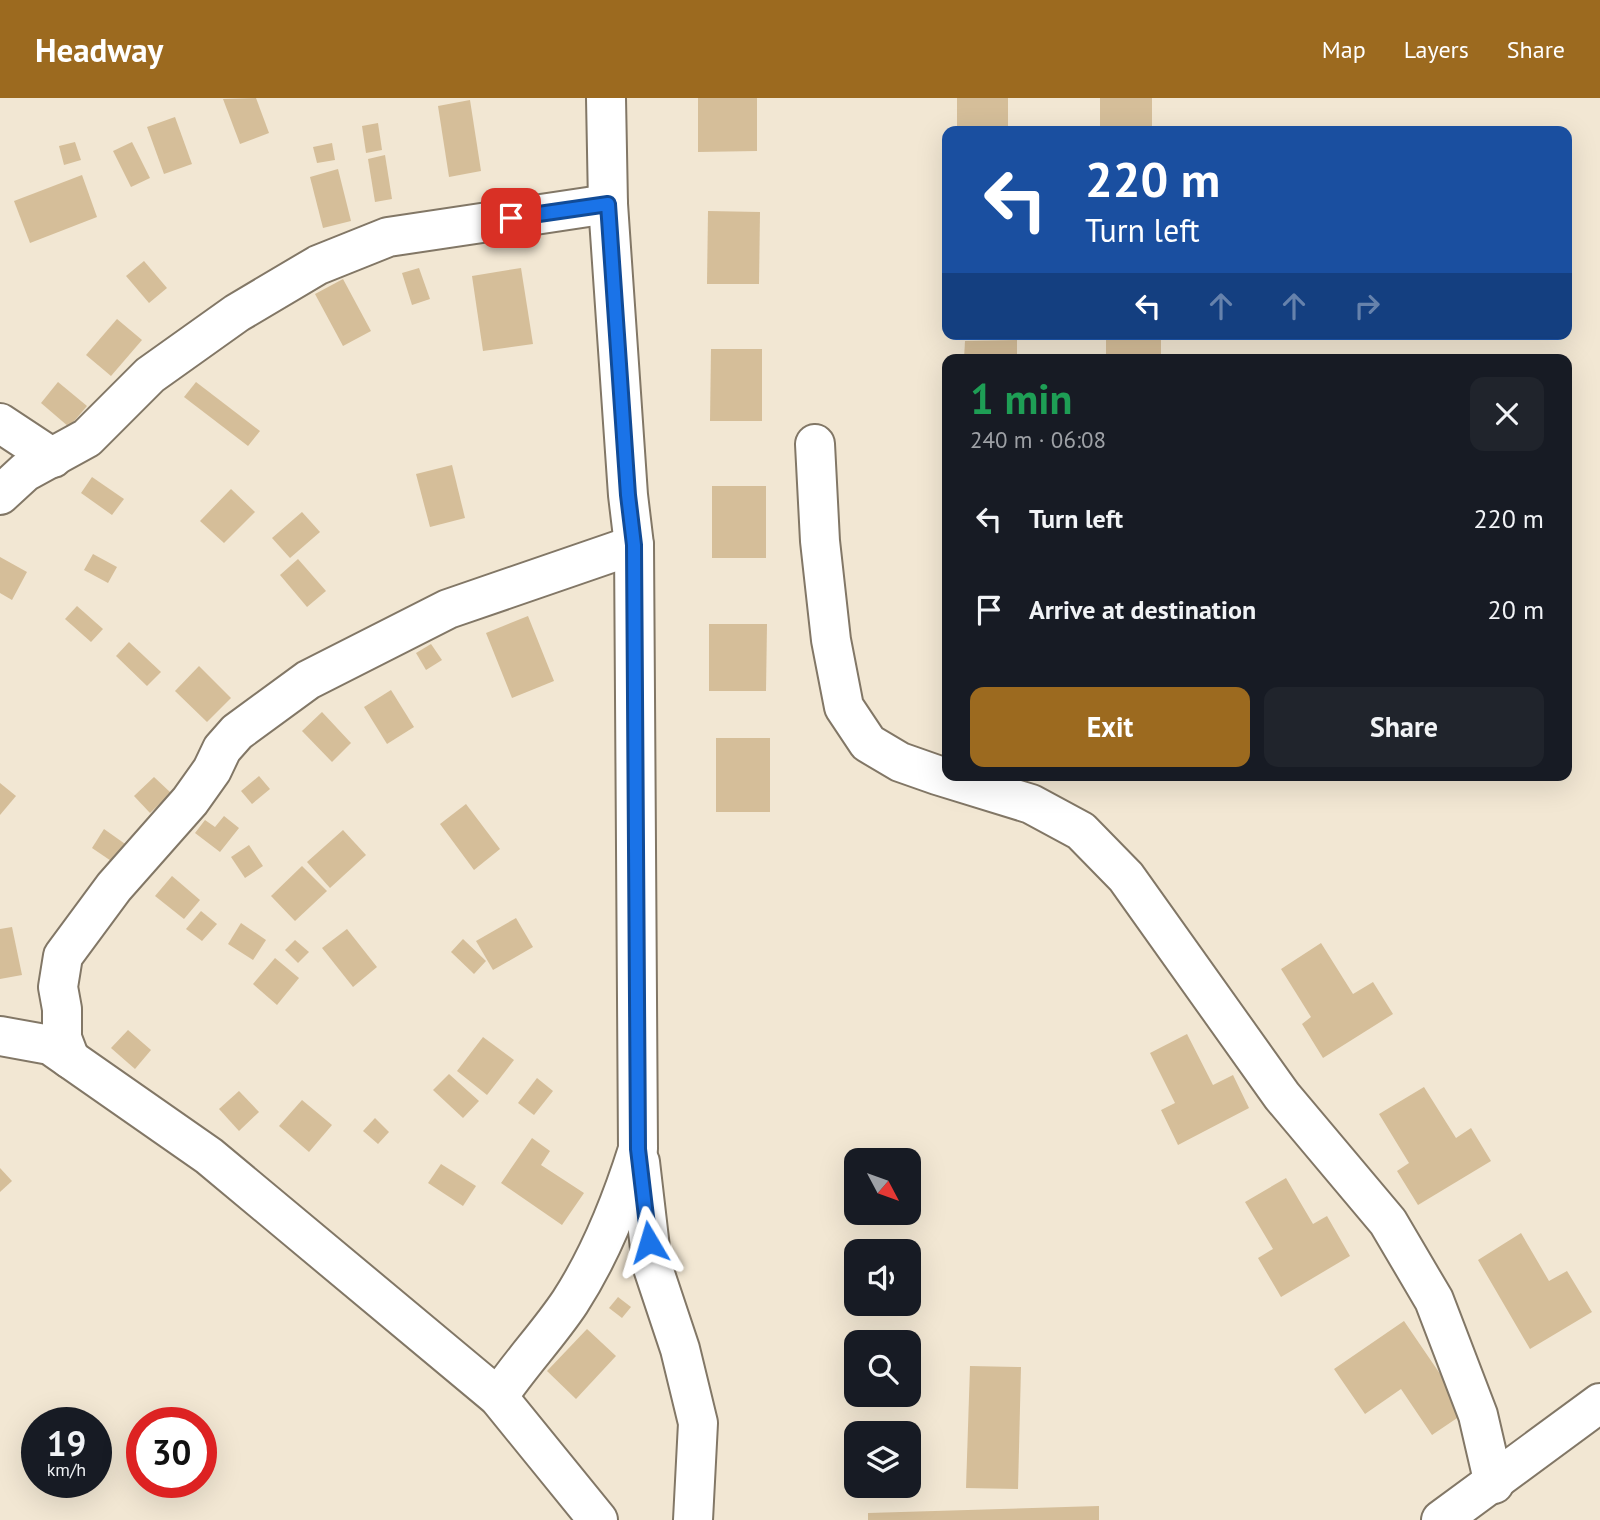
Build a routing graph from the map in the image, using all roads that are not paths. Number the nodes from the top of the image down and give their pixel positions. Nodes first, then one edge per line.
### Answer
1 (606, 98) edge
2 (608, 204) junction
3 (0, 423) edge
4 (815, 444) dead end
5 (53, 458) junction
6 (0, 495) edge
7 (634, 545) junction
8 (942, 777) edge
9 (956, 781) edge
10 (0, 1036) edge
11 (69, 1059) junction
12 (638, 1149) junction
13 (498, 1397) junction
14 (1600, 1404) edge
15 (1494, 1484) junction
16 (598, 1520) edge
17 (693, 1520) edge
18 (1441, 1520) edge

1 - 2 street
2 - 5 street
2 - 7 street
3 - 5 street
4 - 8 street
5 - 6 street
7 - 11 street
7 - 12 street
9 - 15 street
10 - 11 street
11 - 13 street
12 - 13 street
12 - 17 street
13 - 16 street
14 - 15 street
15 - 18 street

